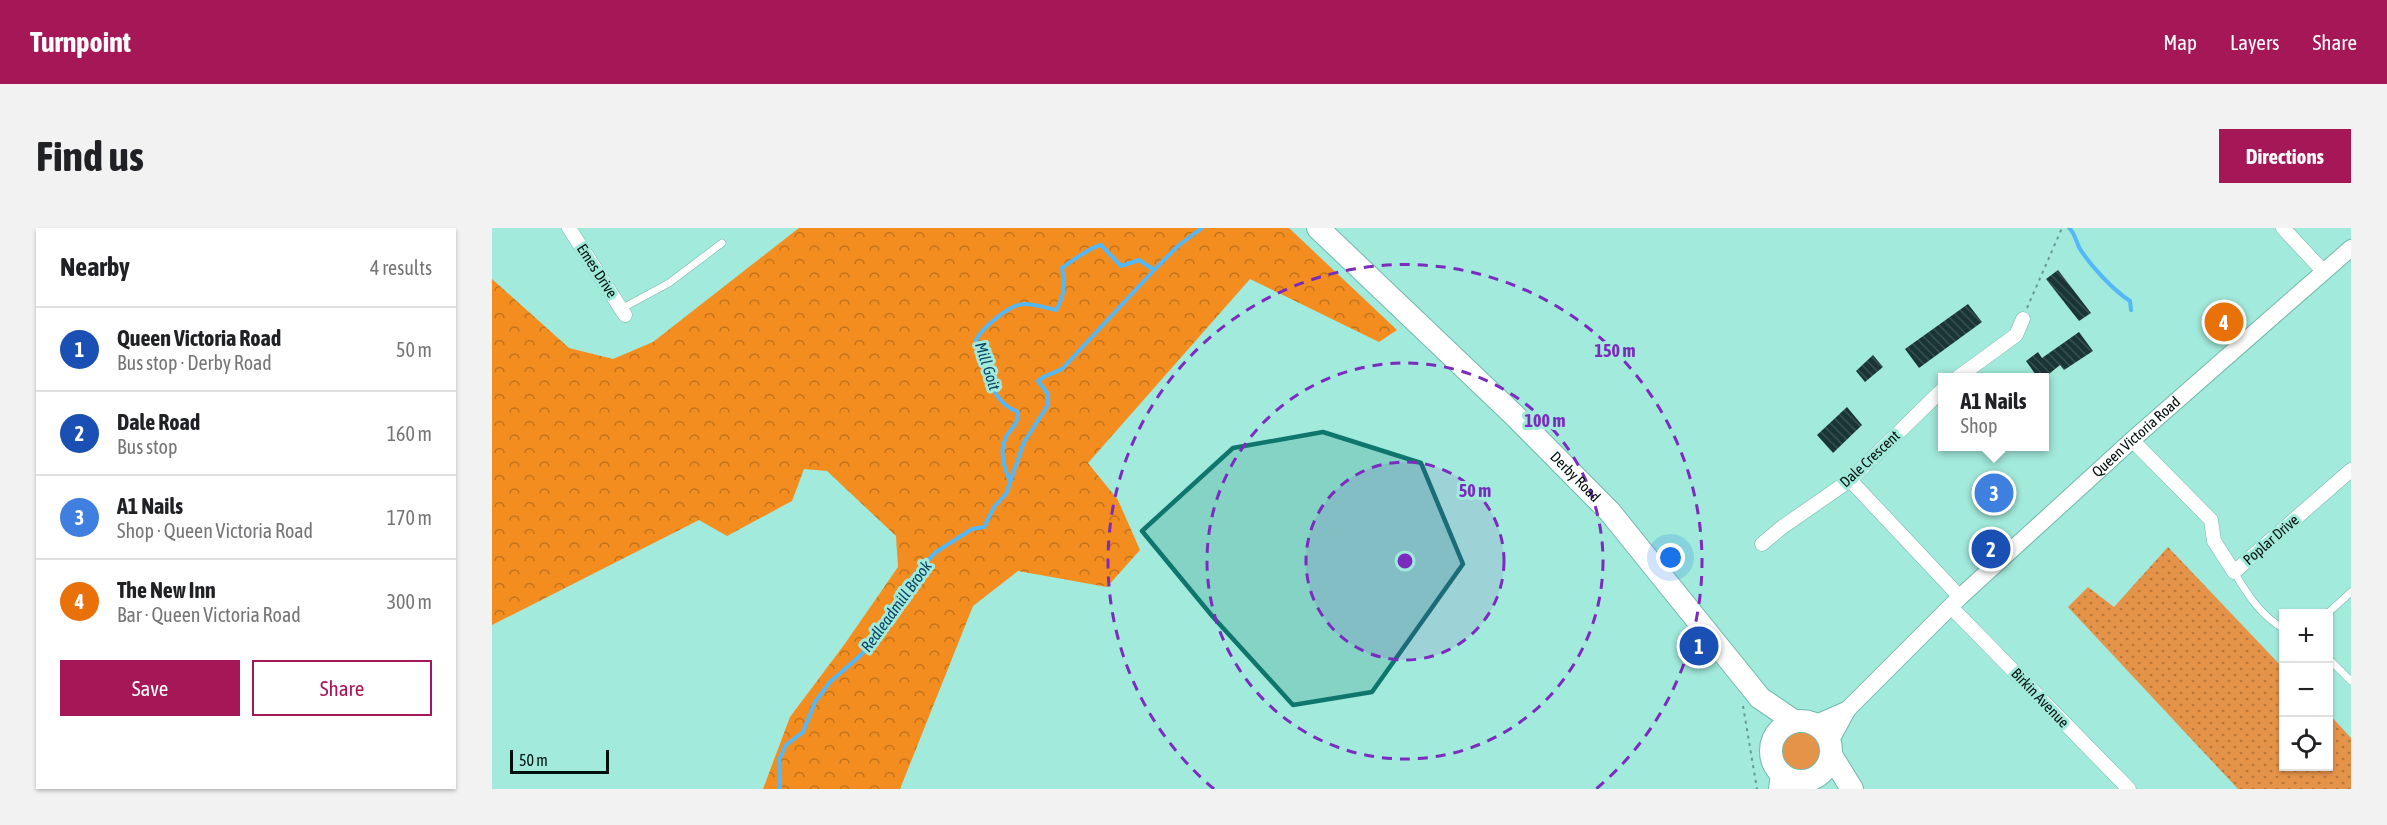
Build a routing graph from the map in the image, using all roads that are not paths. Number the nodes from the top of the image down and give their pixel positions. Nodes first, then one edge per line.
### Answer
1 (569, 228) edge
2 (1318, 228) edge
3 (2283, 228) edge
4 (722, 243) dead end
5 (2351, 248) edge
6 (2323, 271) junction
7 (623, 312) joint
8 (2023, 319) road end
9 (1964, 373) edge
10 (1938, 394) edge
11 (2132, 440) junction
12 (2351, 470) edge
13 (1850, 480) junction
14 (1762, 544) dead end
15 (2234, 572) junction
16 (2351, 592) edge
17 (1955, 602) junction
18 (2332, 609) edge
19 (2279, 627) edge
20 (2333, 663) edge
21 (2350, 679) edge
22 (1752, 701) junction
23 (1848, 709) junction
24 (1804, 722) junction
25 (1773, 740) junction
26 (1831, 748) junction
27 (1793, 782) edge
28 (1848, 789) edge
29 (1852, 789) edge
30 (2129, 789) edge

1 - 7 street, Emes Drive
2 - 22 highway, Derby Road
3 - 6 street
4 - 7 lane
5 - 6 street, Queen Victoria Road
6 - 11 street, Queen Victoria Road
8 - 9 street
10 - 13 street, Dale Crescent
11 - 15 street, Poplar Drive
11 - 17 street, Queen Victoria Road
12 - 15 street, Poplar Drive
13 - 14 street, Dale Crescent
13 - 17 street, Birkin Avenue
15 - 19 lane
16 - 18 lane
17 - 23 street, Queen Victoria Road
17 - 30 street, Birkin Avenue
20 - 21 lane
22 - 24 highway, Derby Road
22 - 25 highway, Derby Road
23 - 24 street, Queen Victoria Road
23 - 26 street, Queen Victoria Road
24 - 25 highway
24 - 26 highway
25 - 27 highway
26 - 27 highway
26 - 29 highway
27 - 28 highway

